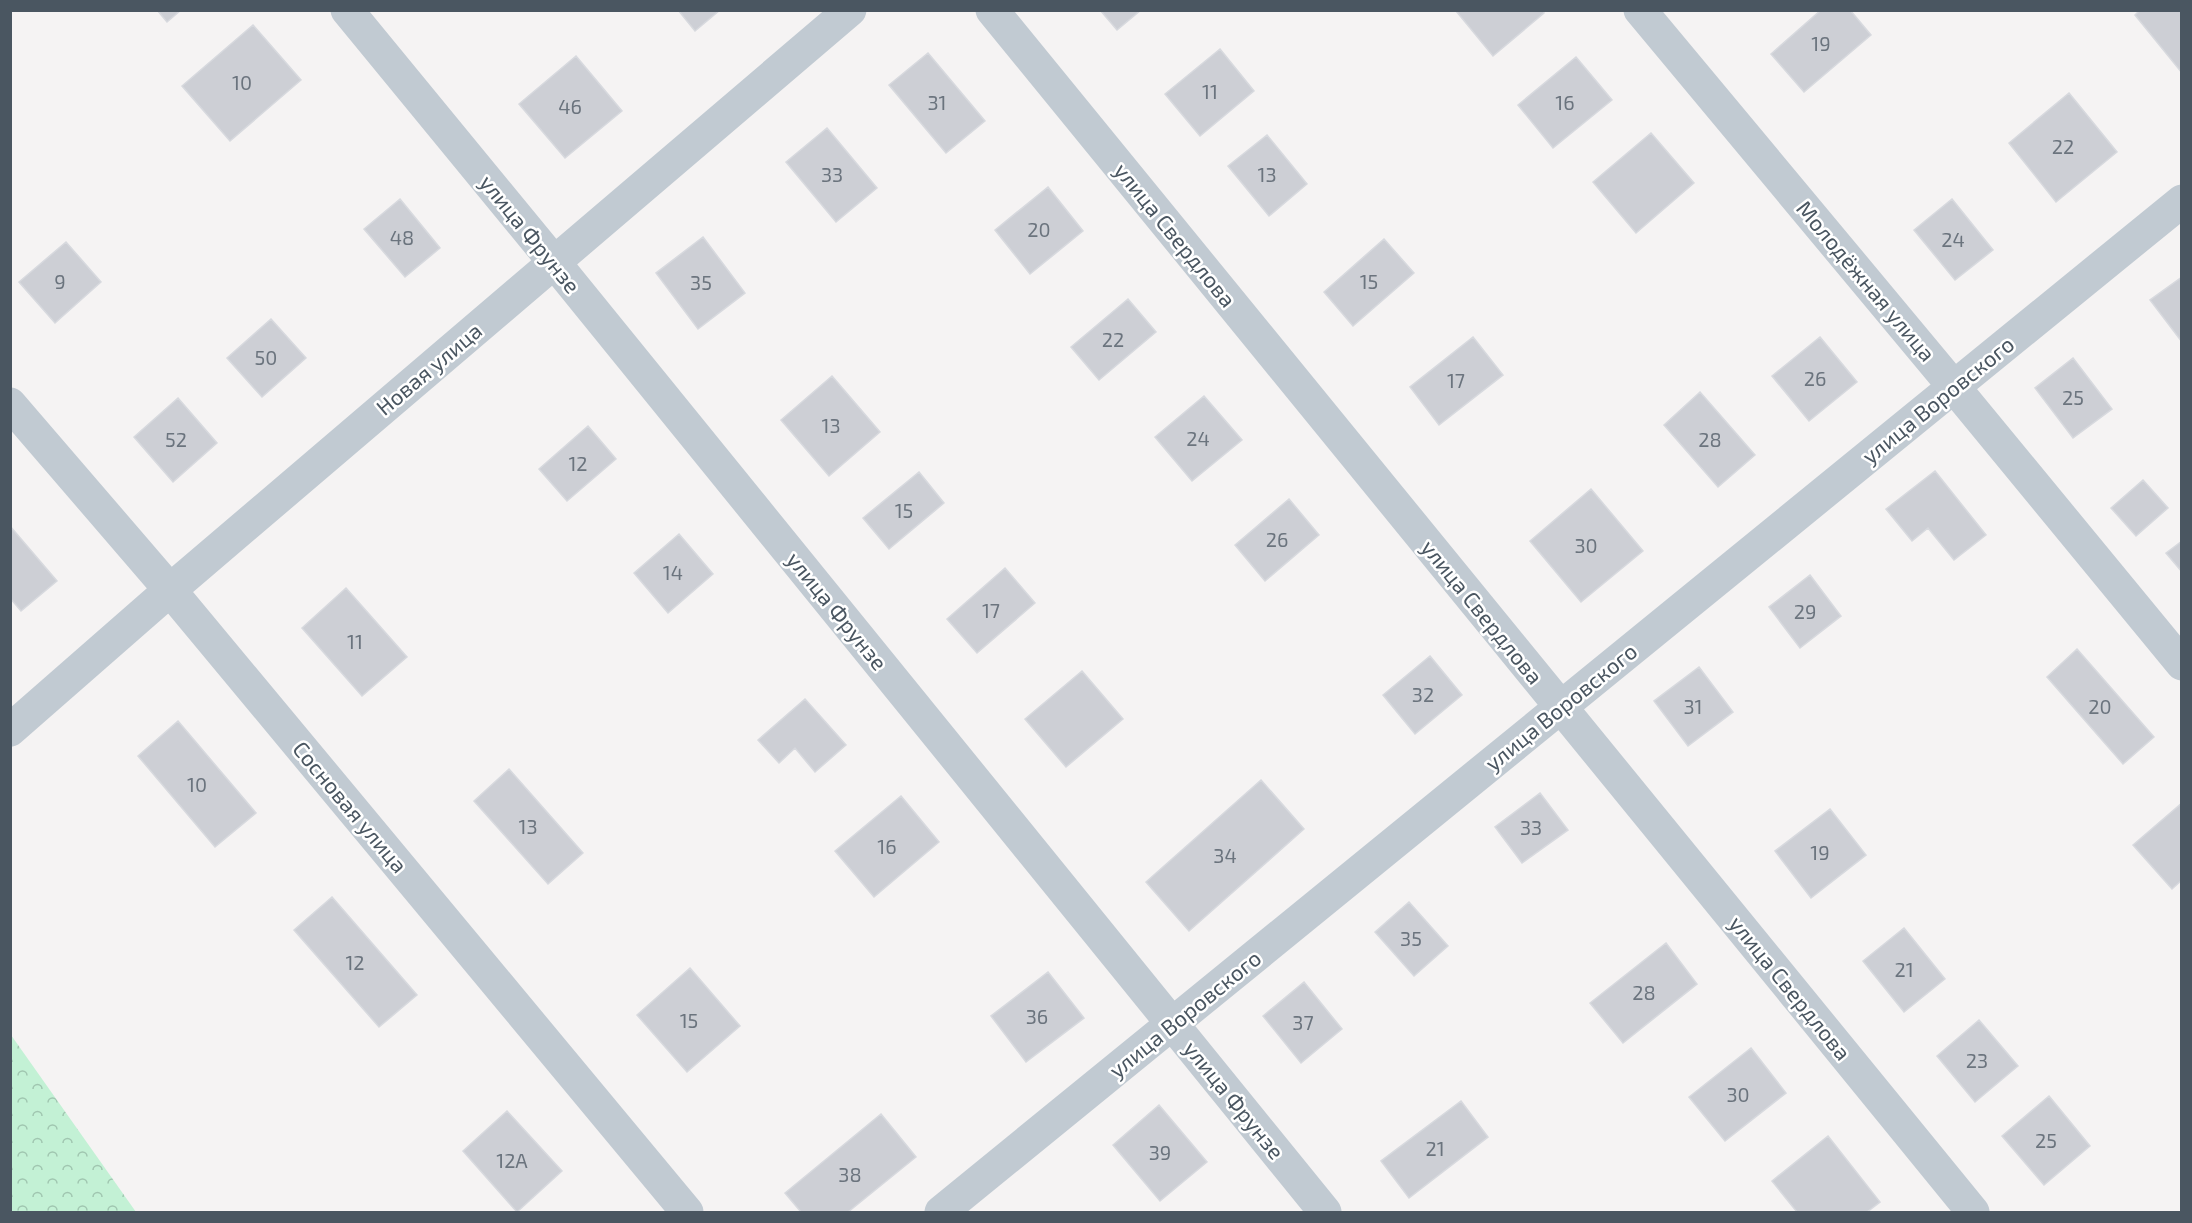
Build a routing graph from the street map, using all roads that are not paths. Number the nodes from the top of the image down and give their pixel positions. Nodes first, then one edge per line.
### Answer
1 (347, 10) edge
2 (850, 10) edge
3 (992, 10) edge
4 (1640, 10) edge
5 (2181, 201) edge
6 (554, 262) junction
7 (1954, 387) junction
8 (10, 404) edge
9 (170, 590) junction
10 (2181, 664) edge
11 (1560, 708) junction
12 (10, 729) edge
13 (1172, 1024) junction
14 (687, 1212) edge
15 (941, 1212) edge
16 (1325, 1212) edge
17 (1973, 1212) edge

1 - 6 street, улица Фрунзе
2 - 6 street, Новая улица
3 - 11 street, улица Свердлова
4 - 7 street, Молодёжная улица
5 - 7 street, улица Воровского
6 - 9 street, Новая улица
6 - 13 street, улица Фрунзе
7 - 10 street, Молодёжная улица
7 - 11 street, улица Воровского
8 - 9 street, Сосновая улица
9 - 12 street, Новая улица
9 - 14 street, Сосновая улица
11 - 13 street, улица Воровского
11 - 17 street, улица Свердлова
13 - 15 street, улица Воровского
13 - 16 street, улица Фрунзе

